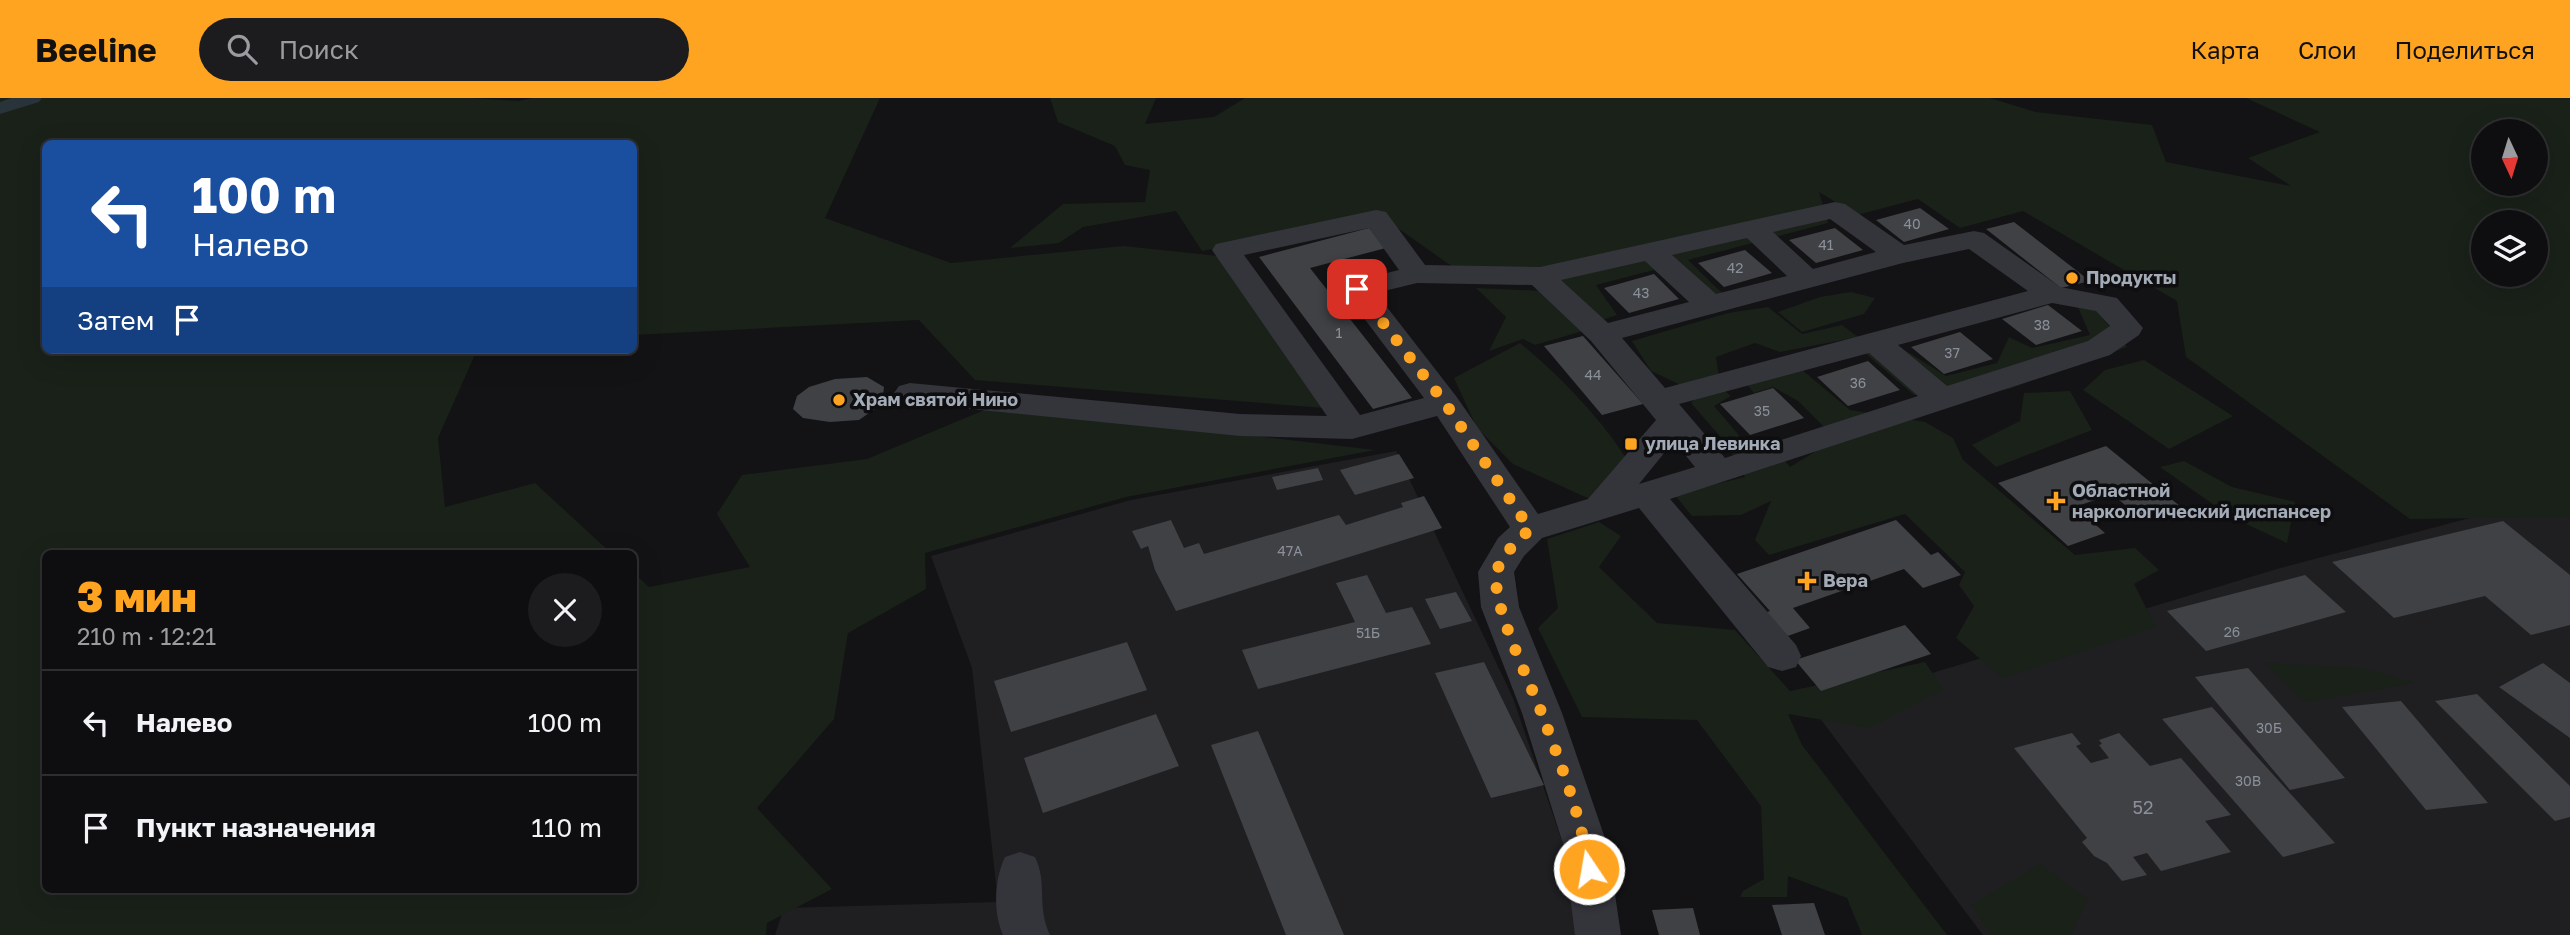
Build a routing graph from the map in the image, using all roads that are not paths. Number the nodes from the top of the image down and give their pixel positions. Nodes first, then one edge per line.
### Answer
1 (1752, 228) junction
2 (1651, 251) junction
3 (1899, 255) junction
4 (1417, 274) junction
5 (1540, 276) junction
6 (1807, 279) junction
7 (2051, 294) junction
8 (1710, 305) junction
9 (1602, 334) junction
10 (1874, 341) junction
11 (910, 393) dead end
12 (1942, 399) junction
13 (1445, 403) junction
14 (1665, 410) junction
15 (1352, 428) junction
16 (1718, 472) junction
17 (1646, 494) junction
18 (1600, 508) junction
19 (1530, 529) junction
20 (1782, 656) dead end
21 (1020, 871) dead end
22 (1027, 935) edge
23 (1598, 935) edge

1 - 2 street
1 - 3 street
1 - 6 street
2 - 5 street
2 - 8 street
3 - 6 street
3 - 7 street
4 - 5 street
4 - 13 street
4 - 15 street
5 - 9 street
6 - 8 street
7 - 10 street
7 - 12 street
8 - 9 street
9 - 14 street
10 - 12 street
10 - 14 street
11 - 15 street
12 - 16 street
13 - 15 street
13 - 19 street
14 - 16 street
14 - 18 street
16 - 17 street
17 - 18 street
17 - 20 street
18 - 19 street
19 - 23 street
21 - 22 street

